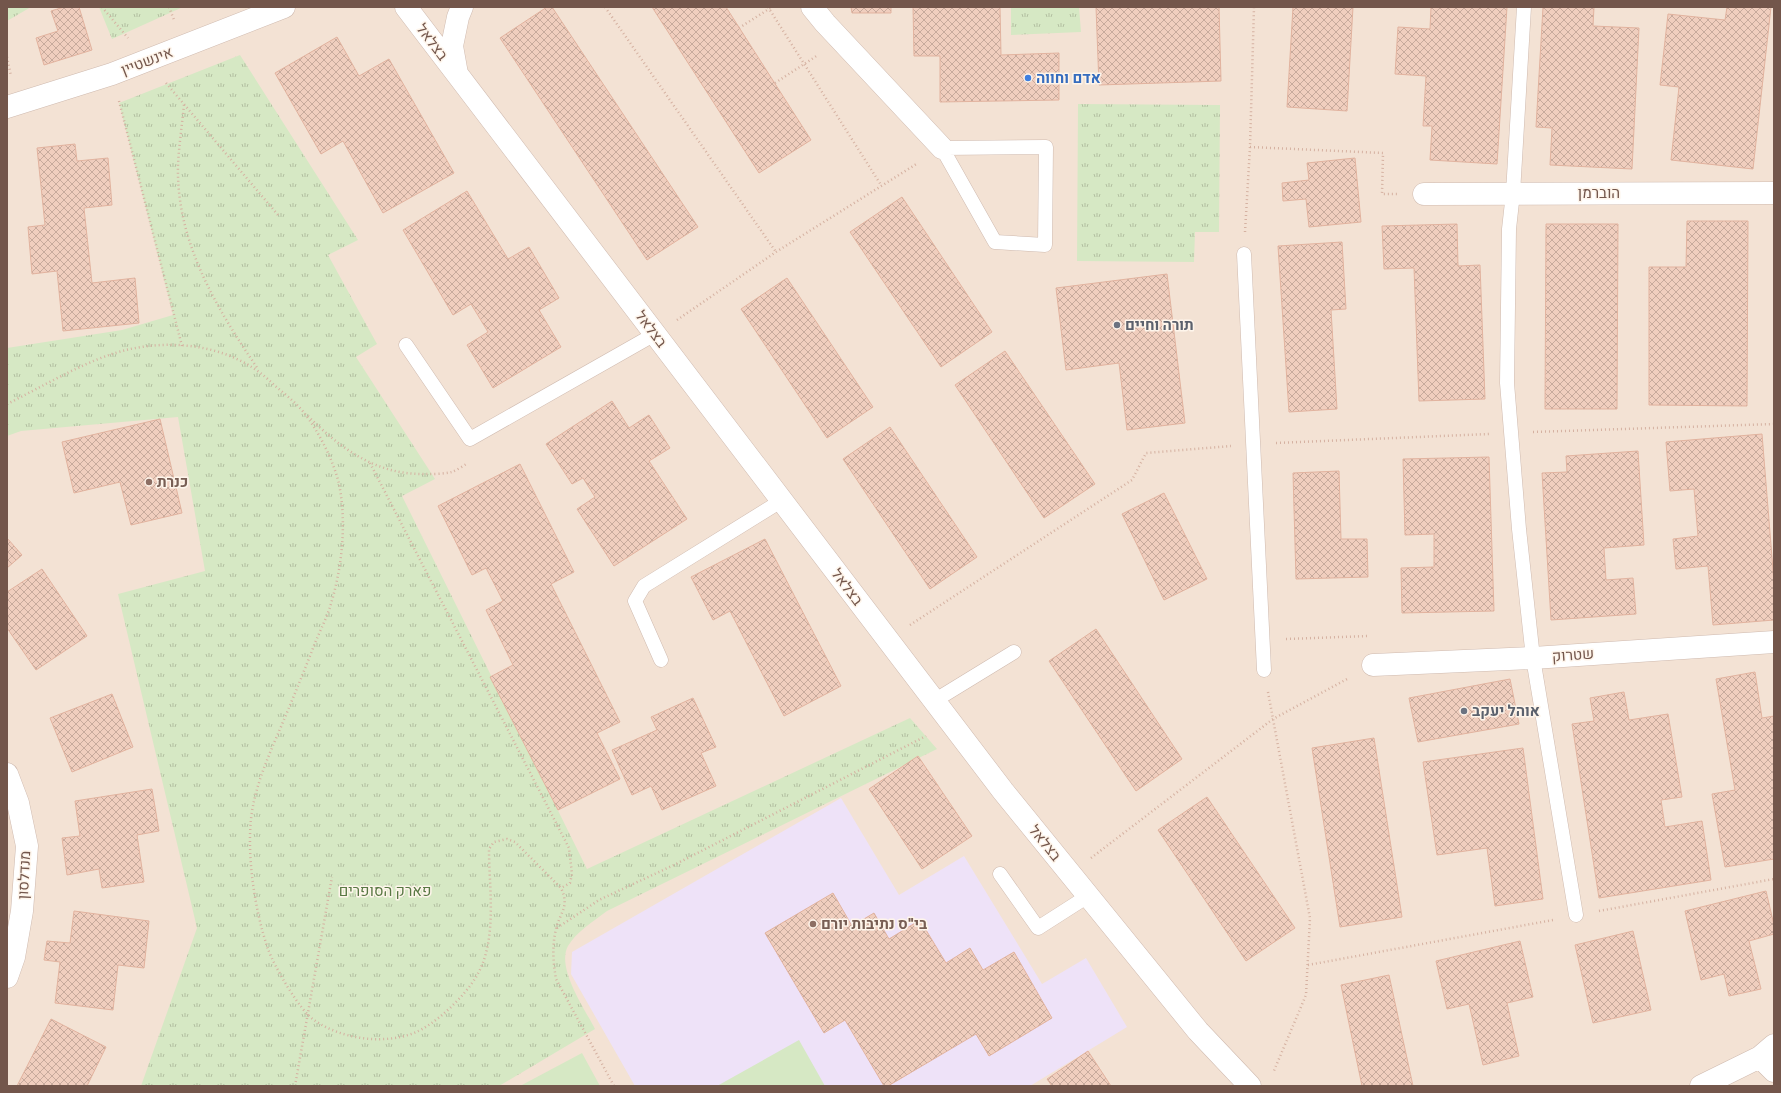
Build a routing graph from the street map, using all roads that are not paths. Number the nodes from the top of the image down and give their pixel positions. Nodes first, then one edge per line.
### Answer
1 (284, 7) edge
2 (406, 7) edge
3 (462, 7) edge
4 (812, 7) edge
5 (1524, 7) edge
6 (458, 77) junction
7 (7, 107) edge
8 (942, 148) junction
9 (1774, 193) edge
10 (1424, 194) road end
11 (1513, 194) junction
12 (1244, 254) road end
13 (655, 334) junction
14 (406, 344) dead end
15 (782, 501) junction
16 (1774, 642) edge
17 (1014, 652) dead end
18 (1533, 658) junction
19 (661, 660) dead end
20 (1373, 665) road end
21 (1264, 670) road end
22 (934, 701) junction
23 (7, 774) edge
24 (1000, 874) dead end
25 (1088, 896) junction
26 (1576, 915) road end
27 (7, 977) edge
28 (1769, 1058) edge
29 (1250, 1086) edge
30 (1701, 1086) edge

1 - 7 street, אינשטיין
2 - 6 street, בצלאל
3 - 6 street, בצלאל
4 - 8 street
5 - 11 lane
6 - 13 street, בצלאל
8 - 8 lane
9 - 11 street, הוברמן
10 - 11 street, הוברמן
11 - 18 lane
12 - 21 lane
13 - 14 lane
13 - 15 street, בצלאל
15 - 19 lane
15 - 22 street, בצלאל
16 - 18 street, שטרוק
17 - 22 lane
18 - 20 street, שטרוק
18 - 26 lane
22 - 25 street, בצלאל
23 - 27 street, מנדלסון
24 - 25 lane
25 - 29 street, בצלאל
28 - 30 street

